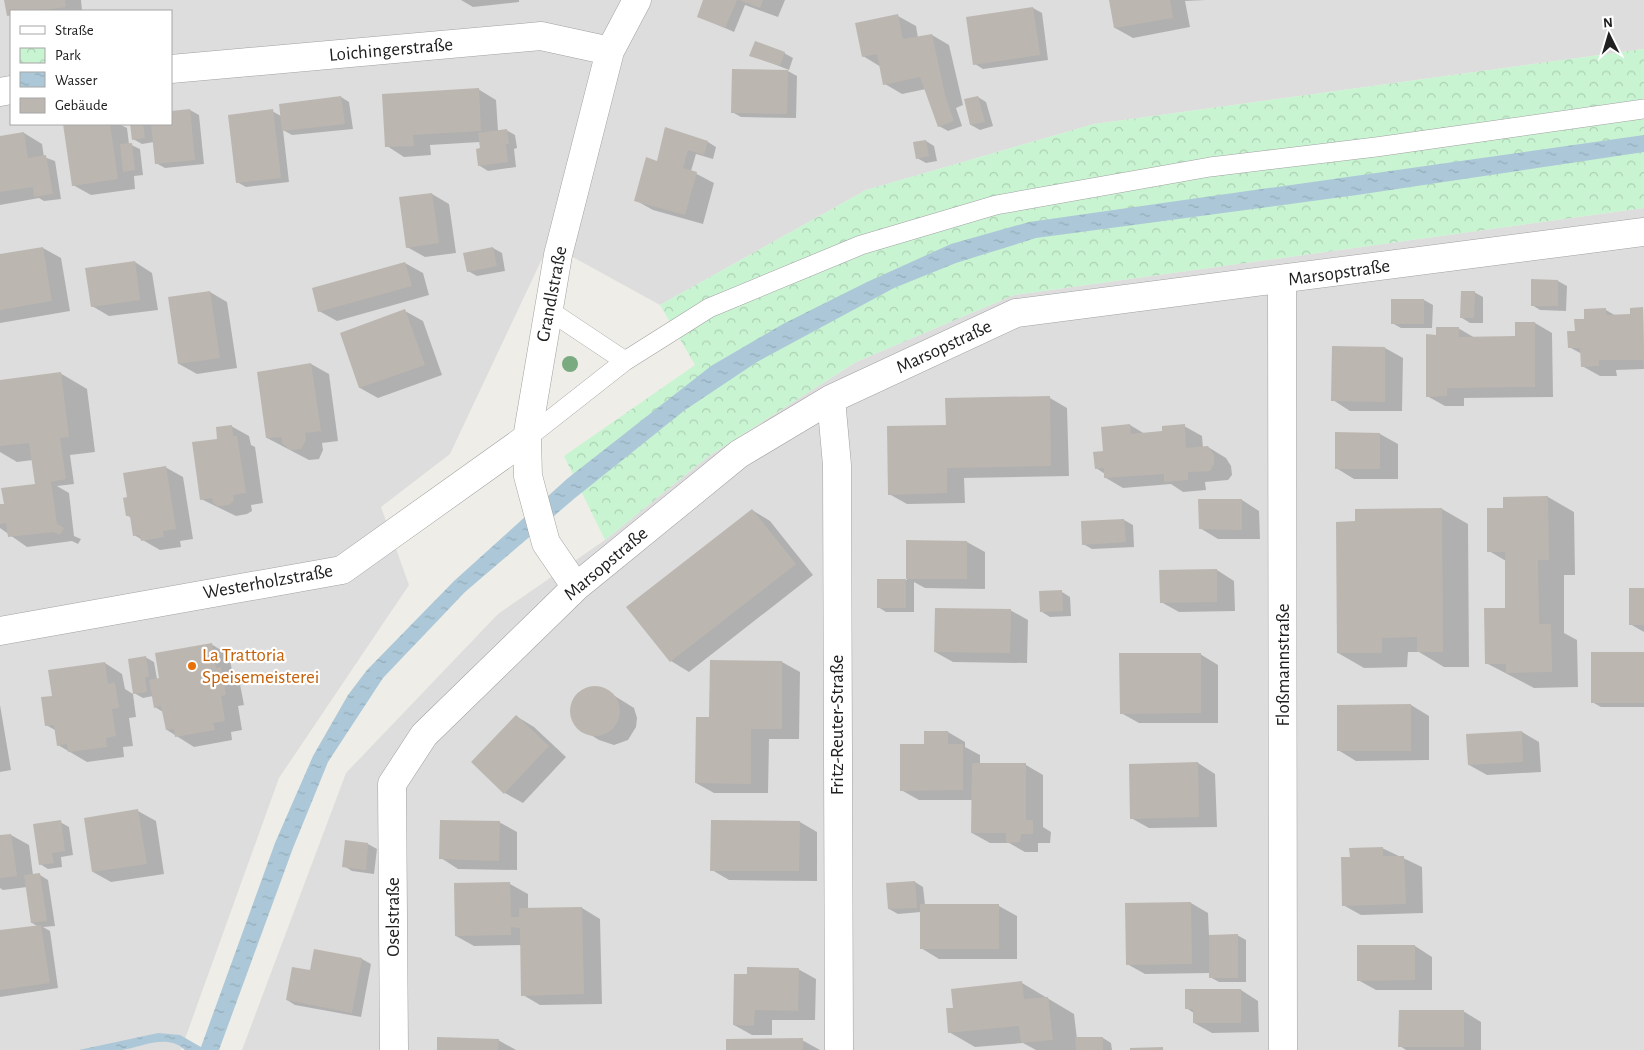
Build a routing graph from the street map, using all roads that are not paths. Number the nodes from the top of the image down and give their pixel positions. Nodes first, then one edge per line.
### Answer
1 (637, 0) edge
2 (610, 51) junction
3 (172, 69) edge
4 (1644, 109) edge
5 (1644, 232) edge
6 (1282, 280) junction
7 (547, 309) junction
8 (625, 361) junction
9 (831, 400) junction
10 (527, 438) junction
11 (576, 587) junction
12 (0, 630) edge
13 (392, 784) joint
14 (394, 1050) edge
15 (838, 1050) edge
16 (1283, 1050) edge

1 - 2 street, Grandlstraße
2 - 3 street, Loichingerstraße
2 - 7 street, Grandlstraße
4 - 8 lane
5 - 6 street, Marsopstraße
6 - 9 street, Marsopstraße
6 - 16 street, Floßmannstraße
7 - 8 lane
7 - 10 street, Grandlstraße
8 - 10 lane
9 - 11 street, Marsopstraße
9 - 15 street, Fritz-Reuter-Straße
10 - 11 street, Grandlstraße
10 - 12 street, Westerholzstraße
11 - 13 street, Marsopstraße
13 - 14 street, Oselstraße

